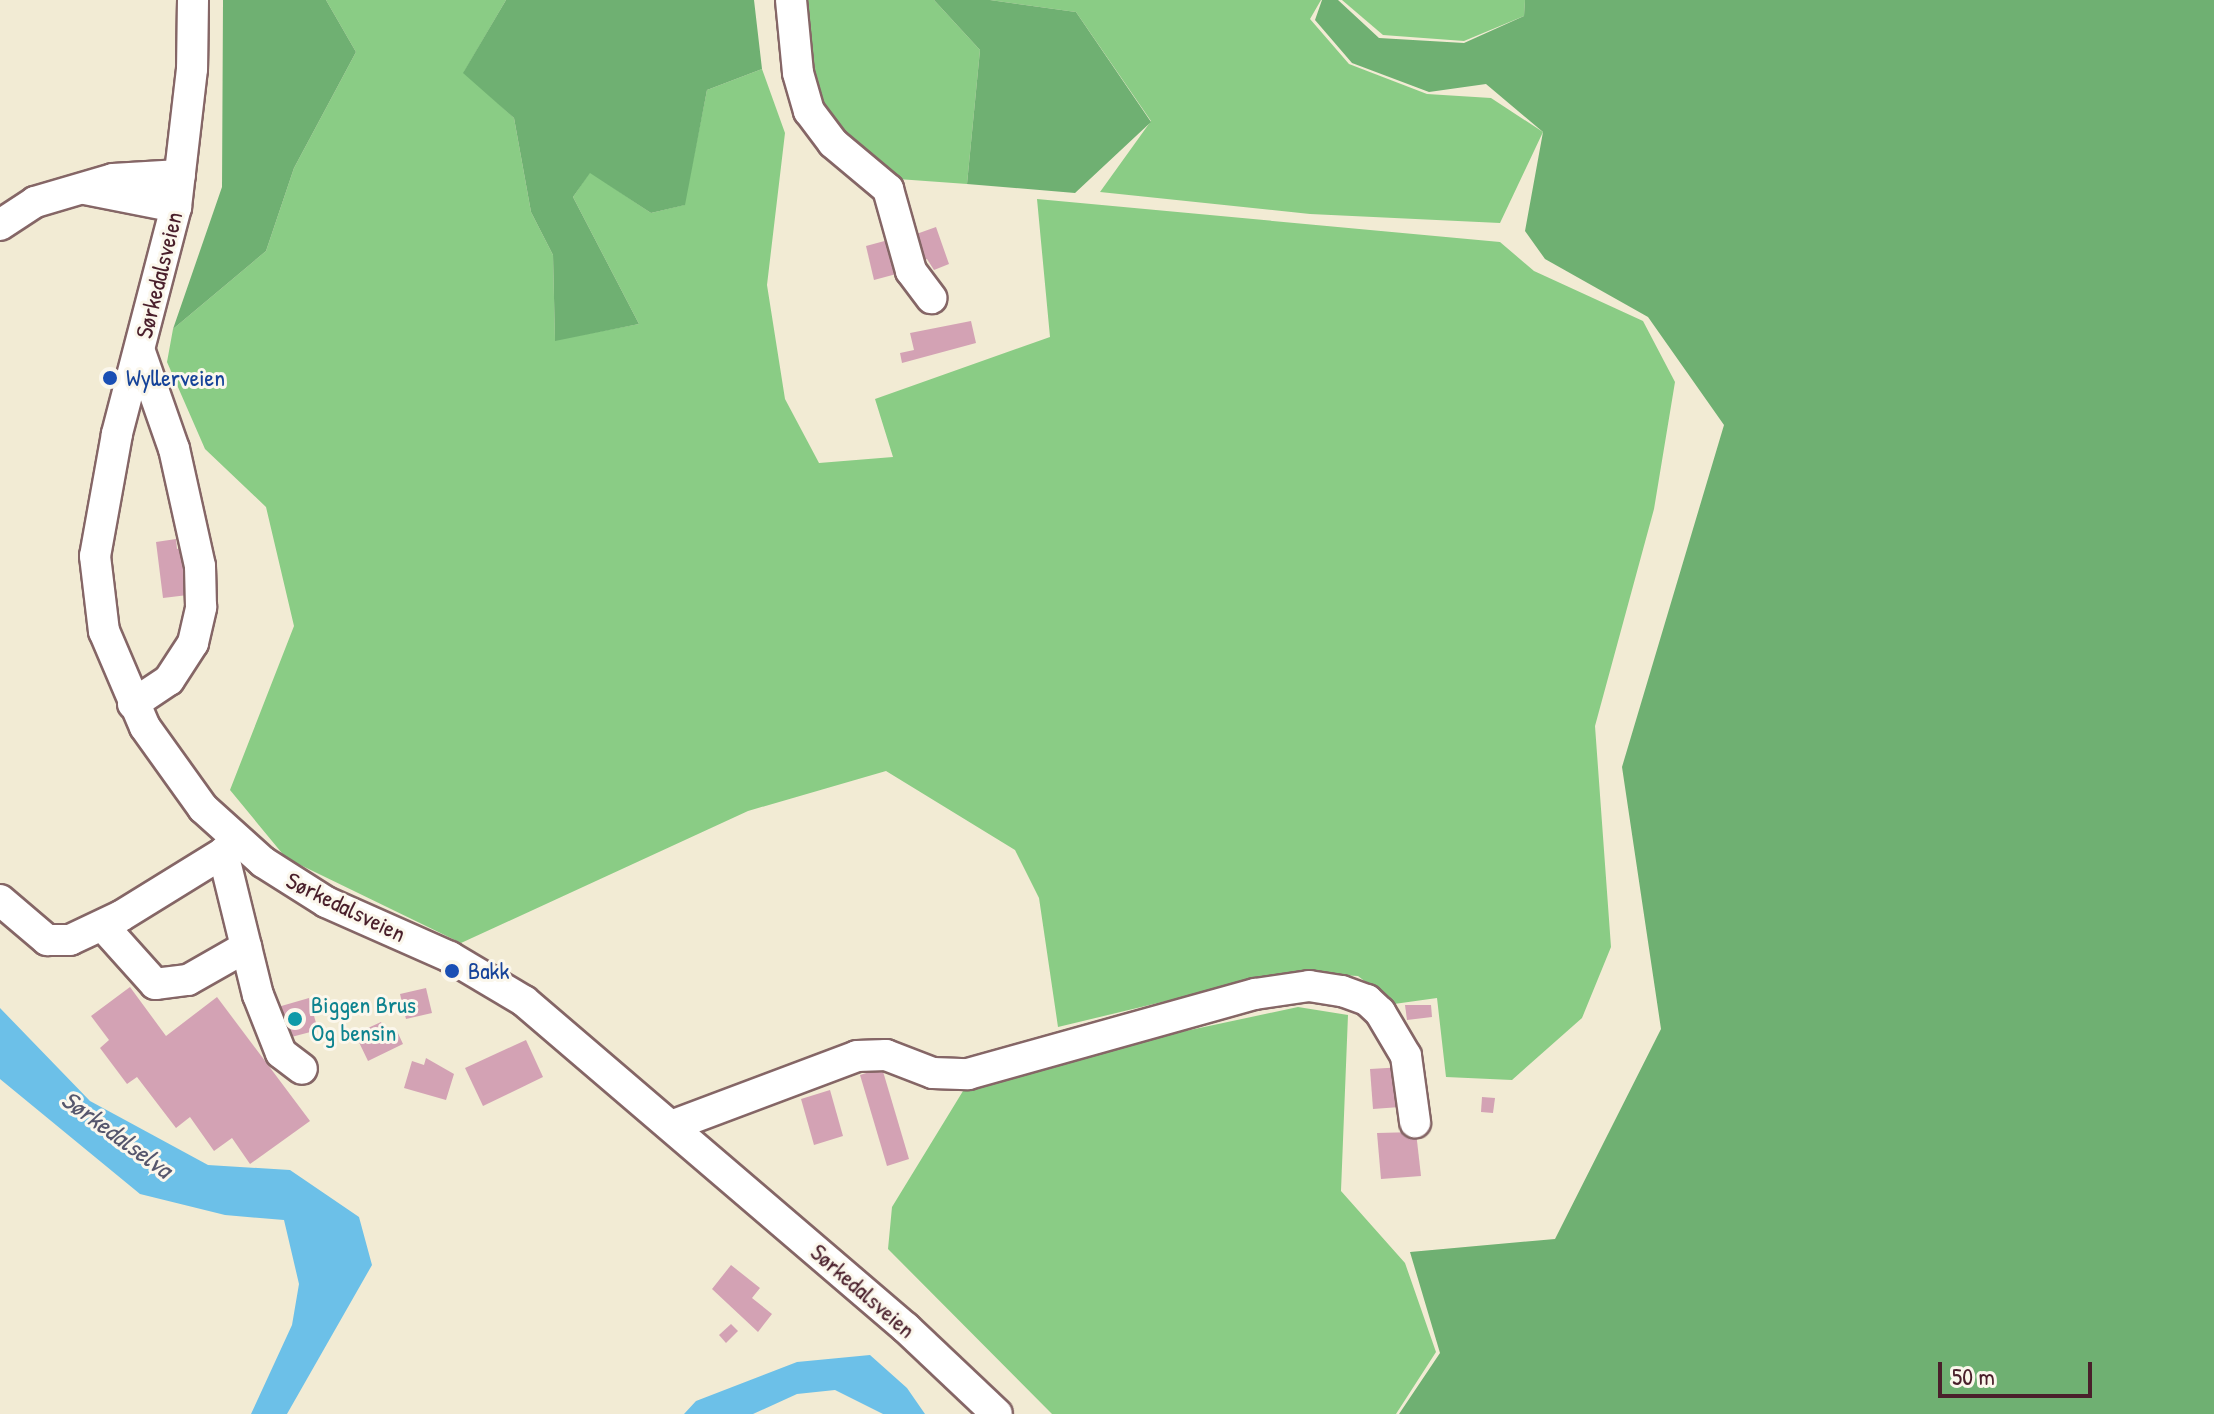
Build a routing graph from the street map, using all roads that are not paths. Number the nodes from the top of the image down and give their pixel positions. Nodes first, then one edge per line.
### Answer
1 (193, 0) edge
2 (791, 0) edge
3 (180, 175) junction
4 (85, 189) junction
5 (176, 207) junction
6 (0, 225) edge
7 (931, 298) dead end
8 (140, 352) junction
9 (133, 704) junction
10 (230, 847) junction
11 (0, 900) edge
12 (103, 926) junction
13 (246, 947) junction
14 (302, 1069) dead end
15 (1415, 1122) dead end
16 (671, 1126) junction
17 (997, 1414) edge

1 - 3 street, Sørkedalsveien
2 - 7 street
3 - 4 street
3 - 5 street, Sørkedalsveien
4 - 5 street
4 - 6 street
5 - 8 street, Sørkedalsveien
8 - 9 street, Sørkedalsveien
8 - 9 street
9 - 10 street, Sørkedalsveien
10 - 12 street
10 - 13 street
10 - 16 street, Sørkedalsveien
11 - 12 street
12 - 13 street
13 - 14 street
15 - 16 street
16 - 17 street, Sørkedalsveien

